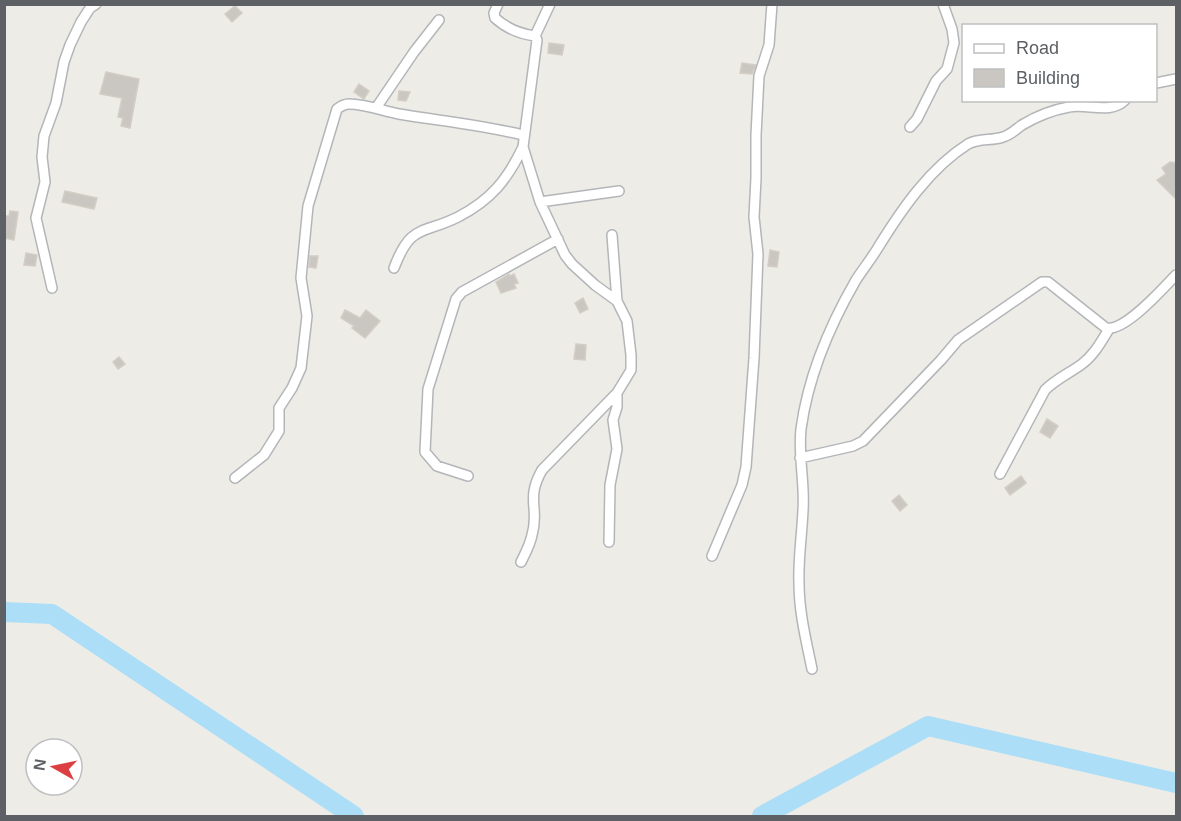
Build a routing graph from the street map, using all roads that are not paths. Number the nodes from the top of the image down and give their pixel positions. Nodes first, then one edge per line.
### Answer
1 (96, 4) edge
2 (498, 4) edge
3 (550, 4) edge
4 (772, 4) edge
5 (943, 4) edge
6 (439, 20) dead end
7 (535, 36) junction
8 (1176, 80) edge
9 (1157, 84) edge
10 (1123, 102) edge
11 (376, 108) junction
12 (909, 127) dead end
13 (523, 135) junction
14 (523, 147) junction
15 (619, 191) dead end
16 (540, 202) junction
17 (612, 235) dead end
18 (558, 238) junction
19 (394, 268) dead end
20 (1176, 275) edge
21 (52, 288) dead end
22 (617, 301) junction
23 (1109, 329) junction
24 (617, 393) junction
25 (800, 458) junction
26 (1000, 474) dead end
27 (468, 476) dead end
28 (235, 478) dead end
29 (609, 542) dead end
30 (712, 556) dead end
31 (521, 562) dead end
32 (812, 669) dead end

1 - 21 street
2 - 7 street
3 - 7 street
4 - 30 street
5 - 12 street
6 - 11 street
7 - 13 street
8 - 9 street
10 - 25 street
11 - 13 street
11 - 28 street
13 - 14 street
14 - 16 street
14 - 19 street
15 - 16 street
16 - 18 street
17 - 22 street
18 - 22 street
18 - 27 street
20 - 23 street
22 - 24 street
23 - 25 street
23 - 26 street
24 - 29 street
24 - 31 street
25 - 32 street

